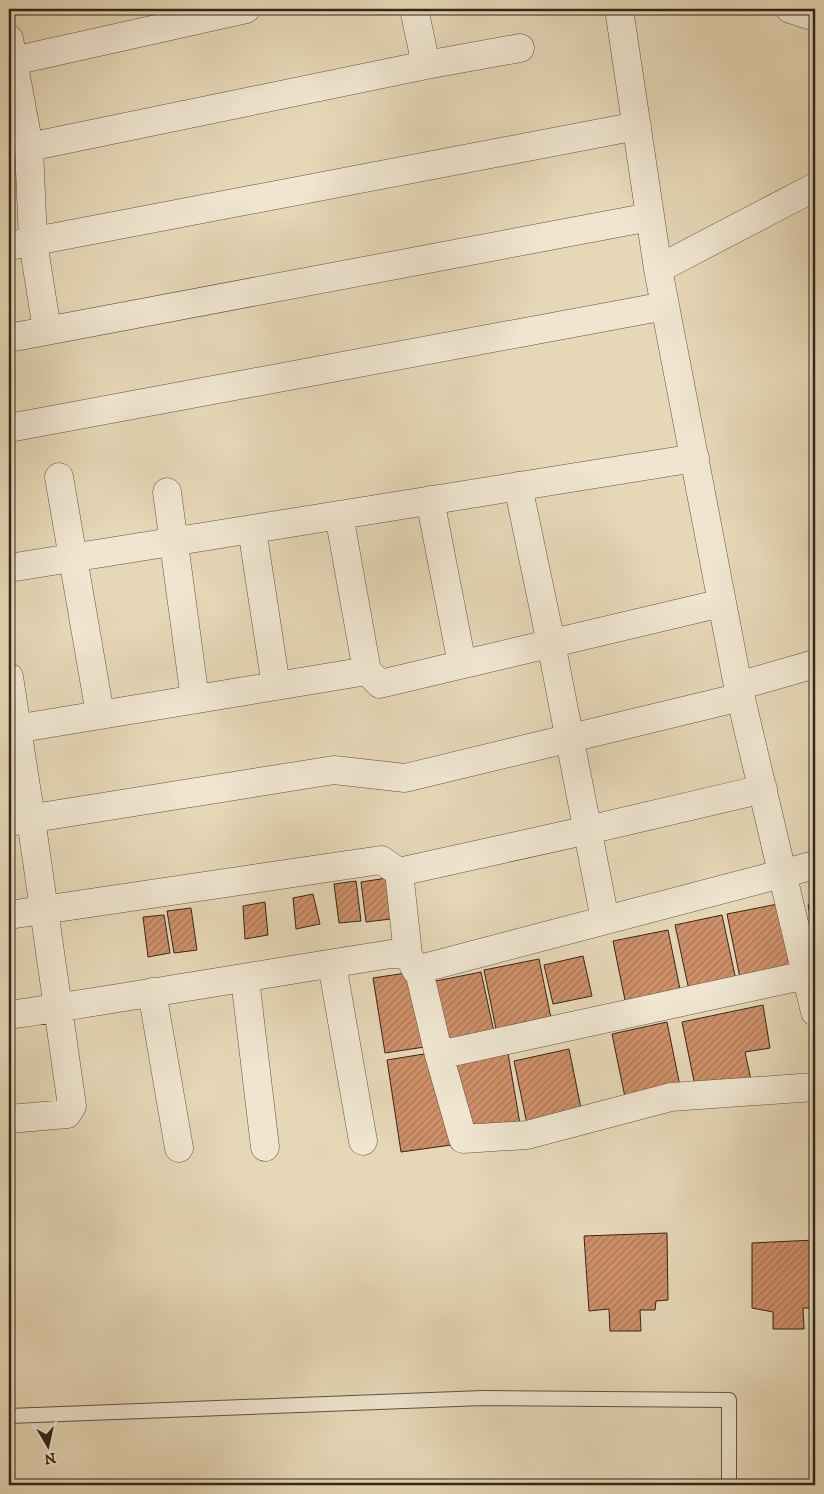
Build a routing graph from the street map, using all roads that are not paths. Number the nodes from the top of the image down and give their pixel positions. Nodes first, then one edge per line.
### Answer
1 (246, 9) edge
2 (414, 9) edge
3 (619, 9) edge
4 (790, 9) edge
5 (172, 17) edge
6 (815, 17) edge
7 (10, 47) edge
8 (520, 48) dead end
9 (426, 65) junction
10 (636, 126) junction
11 (29, 147) junction
12 (815, 187) edge
13 (650, 217) junction
14 (21, 244) edge
15 (658, 269) junction
16 (665, 306) junction
17 (47, 330) junction
18 (9, 338) edge
19 (9, 428) edge
20 (695, 458) junction
21 (59, 477) dead end
22 (518, 486) junction
23 (167, 492) dead end
24 (430, 500) junction
25 (339, 515) junction
26 (252, 530) junction
27 (172, 542) junction
28 (73, 558) junction
29 (9, 568) edge
30 (722, 603) junction
31 (551, 643) junction
32 (462, 664) junction
33 (815, 664) edge
34 (367, 671) junction
35 (9, 676) edge
36 (276, 686) junction
37 (739, 692) junction
38 (195, 699) junction
39 (100, 714) junction
40 (12, 729) edge
41 (570, 738) junction
42 (763, 788) junction
43 (20, 820) edge
44 (588, 830) junction
45 (815, 865) edge
46 (399, 872) junction
47 (783, 874) junction
48 (44, 909) junction
49 (9, 915) edge
50 (605, 920) junction
51 (412, 962) junction
52 (332, 964) junction
53 (806, 975) junction
54 (245, 979) junction
55 (152, 992) junction
56 (58, 1008) junction
57 (815, 1012) edge
58 (9, 1015) edge
59 (439, 1055) junction
60 (815, 1087) edge
61 (9, 1119) edge
62 (364, 1141) dead end
63 (265, 1147) dead end
64 (178, 1148) dead end
65 (9, 1416) edge
66 (729, 1485) edge

1 - 5 street
2 - 9 street
3 - 10 street
4 - 6 street
5 - 7 street
7 - 11 street
8 - 9 street
9 - 11 street
10 - 13 street
10 - 14 street
11 - 14 street
12 - 15 street
13 - 15 street
13 - 17 street
14 - 17 street
15 - 16 street
16 - 19 street
16 - 20 street
17 - 18 street
20 - 22 street
20 - 30 street
21 - 28 street
22 - 24 street
22 - 31 street
23 - 27 street
24 - 25 street
24 - 32 street
25 - 26 street
25 - 34 street
26 - 27 street
26 - 36 street
27 - 28 street
27 - 38 street
28 - 29 street
28 - 39 street
30 - 31 street
30 - 37 street
31 - 32 street
31 - 41 street
32 - 34 street
33 - 37 street
34 - 36 street
35 - 40 street
36 - 38 street
37 - 41 street
37 - 42 street
38 - 39 street
39 - 40 street
40 - 43 street
41 - 43 street
41 - 44 street
42 - 44 street
42 - 47 street
43 - 48 street
44 - 46 street
44 - 50 street
45 - 47 street
46 - 48 street
46 - 51 street
47 - 50 street
47 - 53 street
48 - 49 street
48 - 56 street
50 - 51 street
51 - 52 street
51 - 59 street
52 - 54 street
52 - 62 street
53 - 57 street
53 - 59 street
54 - 55 street
54 - 63 street
55 - 56 street
55 - 64 street
56 - 58 street
56 - 61 street
59 - 60 street
65 - 66 lane

